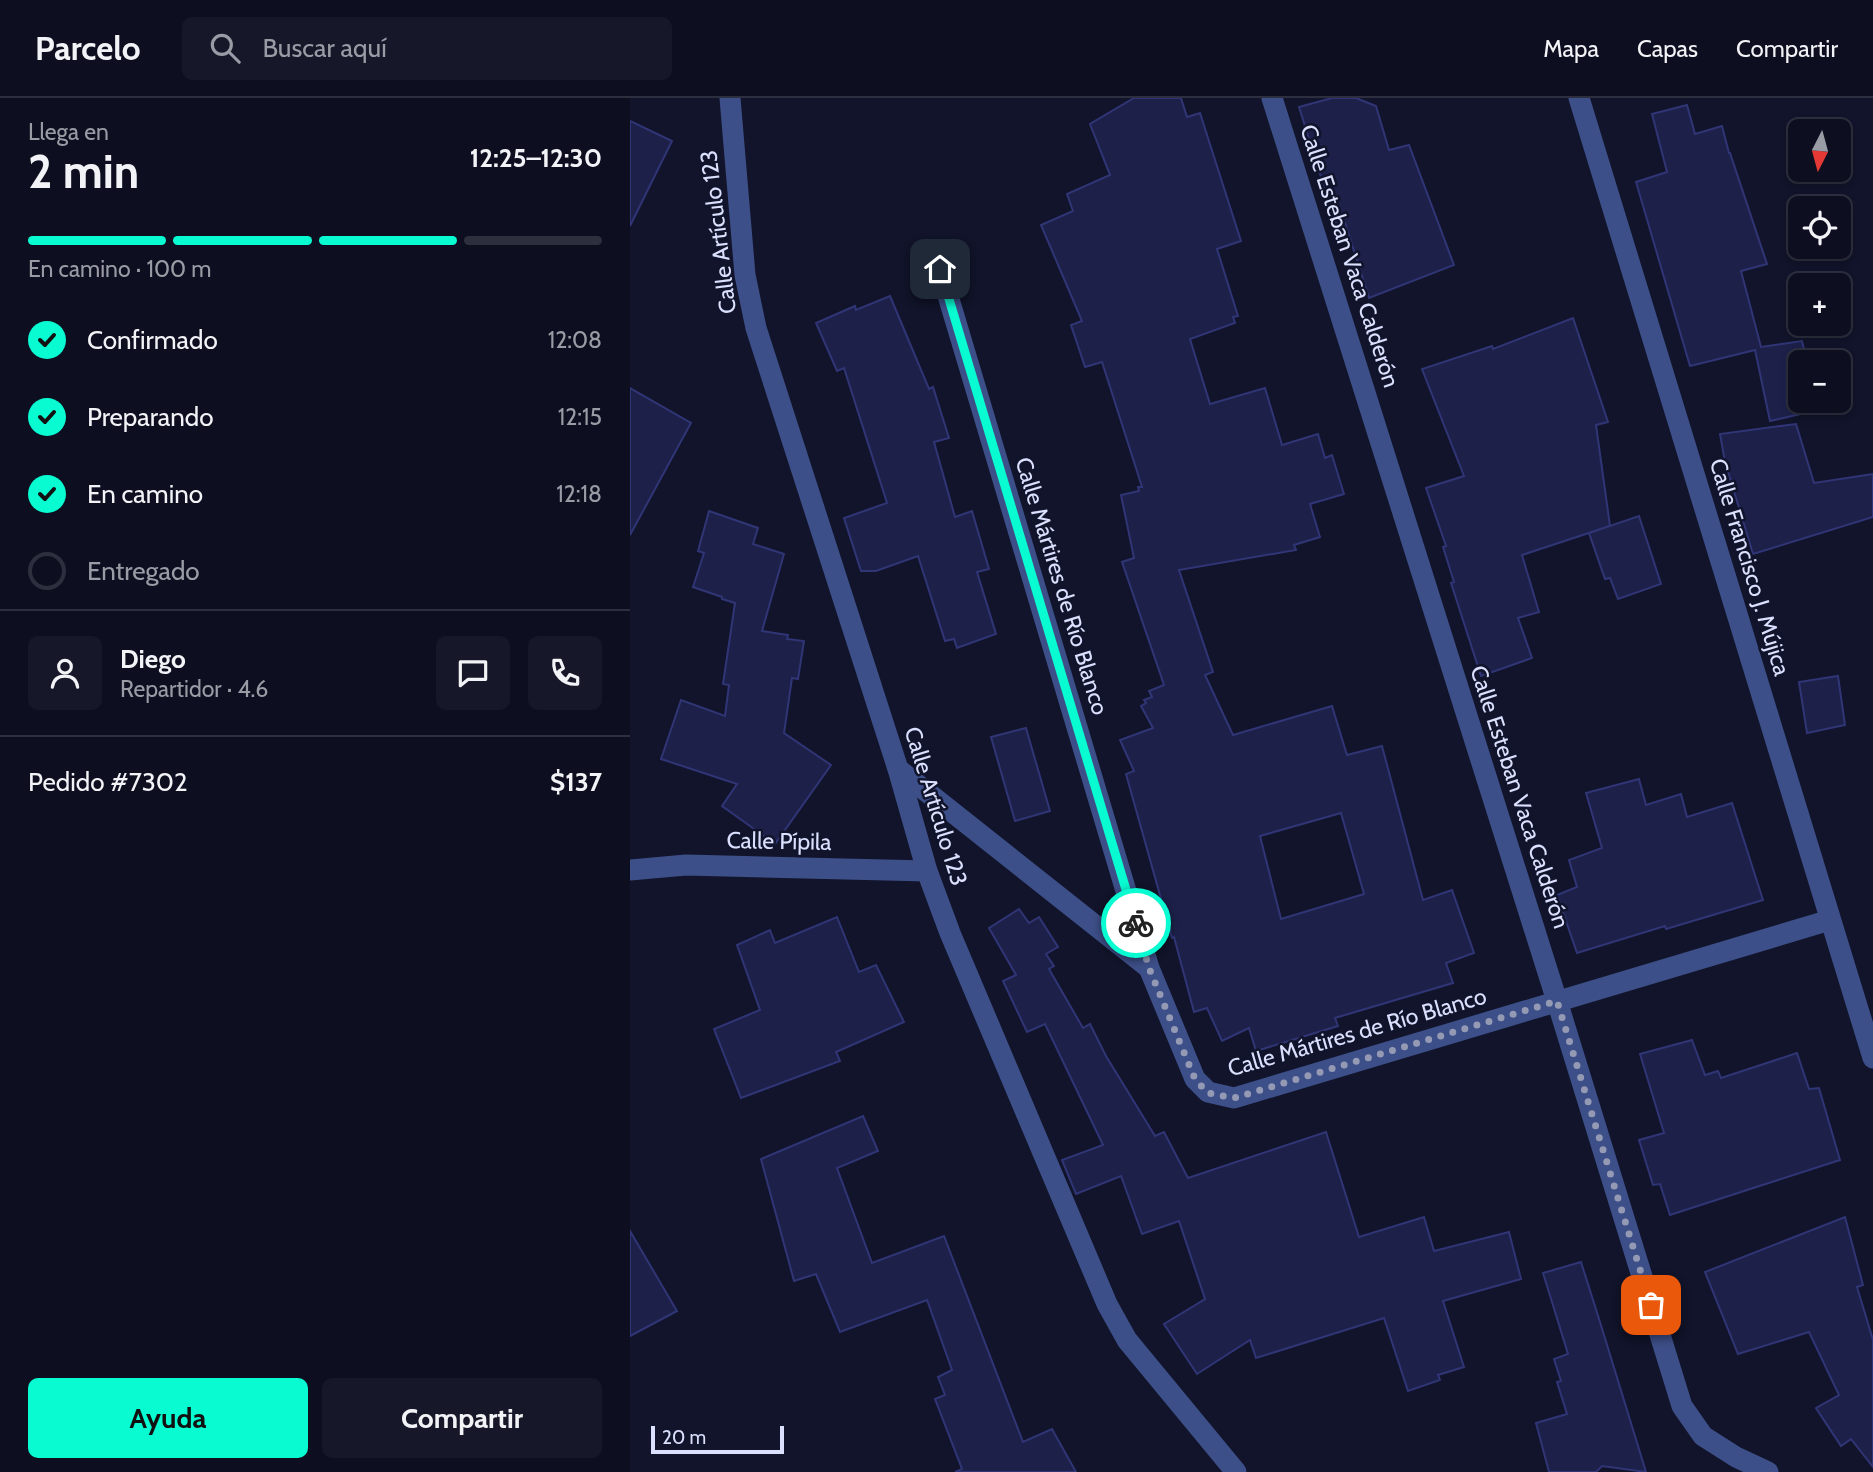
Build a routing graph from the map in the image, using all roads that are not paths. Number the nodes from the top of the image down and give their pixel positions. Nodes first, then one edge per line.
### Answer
1 (730, 98) edge
2 (1272, 98) edge
3 (1579, 98) edge
4 (940, 269) dead end
5 (898, 769) junction
6 (630, 870) edge
7 (928, 871) junction
8 (1830, 920) junction
9 (1149, 968) junction
10 (1557, 1001) junction
11 (1872, 1051) edge
12 (1236, 1472) edge
13 (1768, 1472) edge

1 - 5 street, Calle Artículo 123
2 - 10 street, Calle Esteban Vaca Calderón
3 - 8 street, Calle Francisco J. Mújica
4 - 9 street, Calle Mártires de Río Blanco
5 - 7 street, Calle Artículo 123
5 - 9 street
6 - 7 street, Calle Pípila
7 - 12 street, Calle Artículo 123
8 - 10 street, Calle Mártires de Río Blanco
8 - 11 street, Calle Francisco J. Mújica
9 - 10 street, Calle Mártires de Río Blanco
10 - 13 street, Calle Esteban Vaca Calderón

